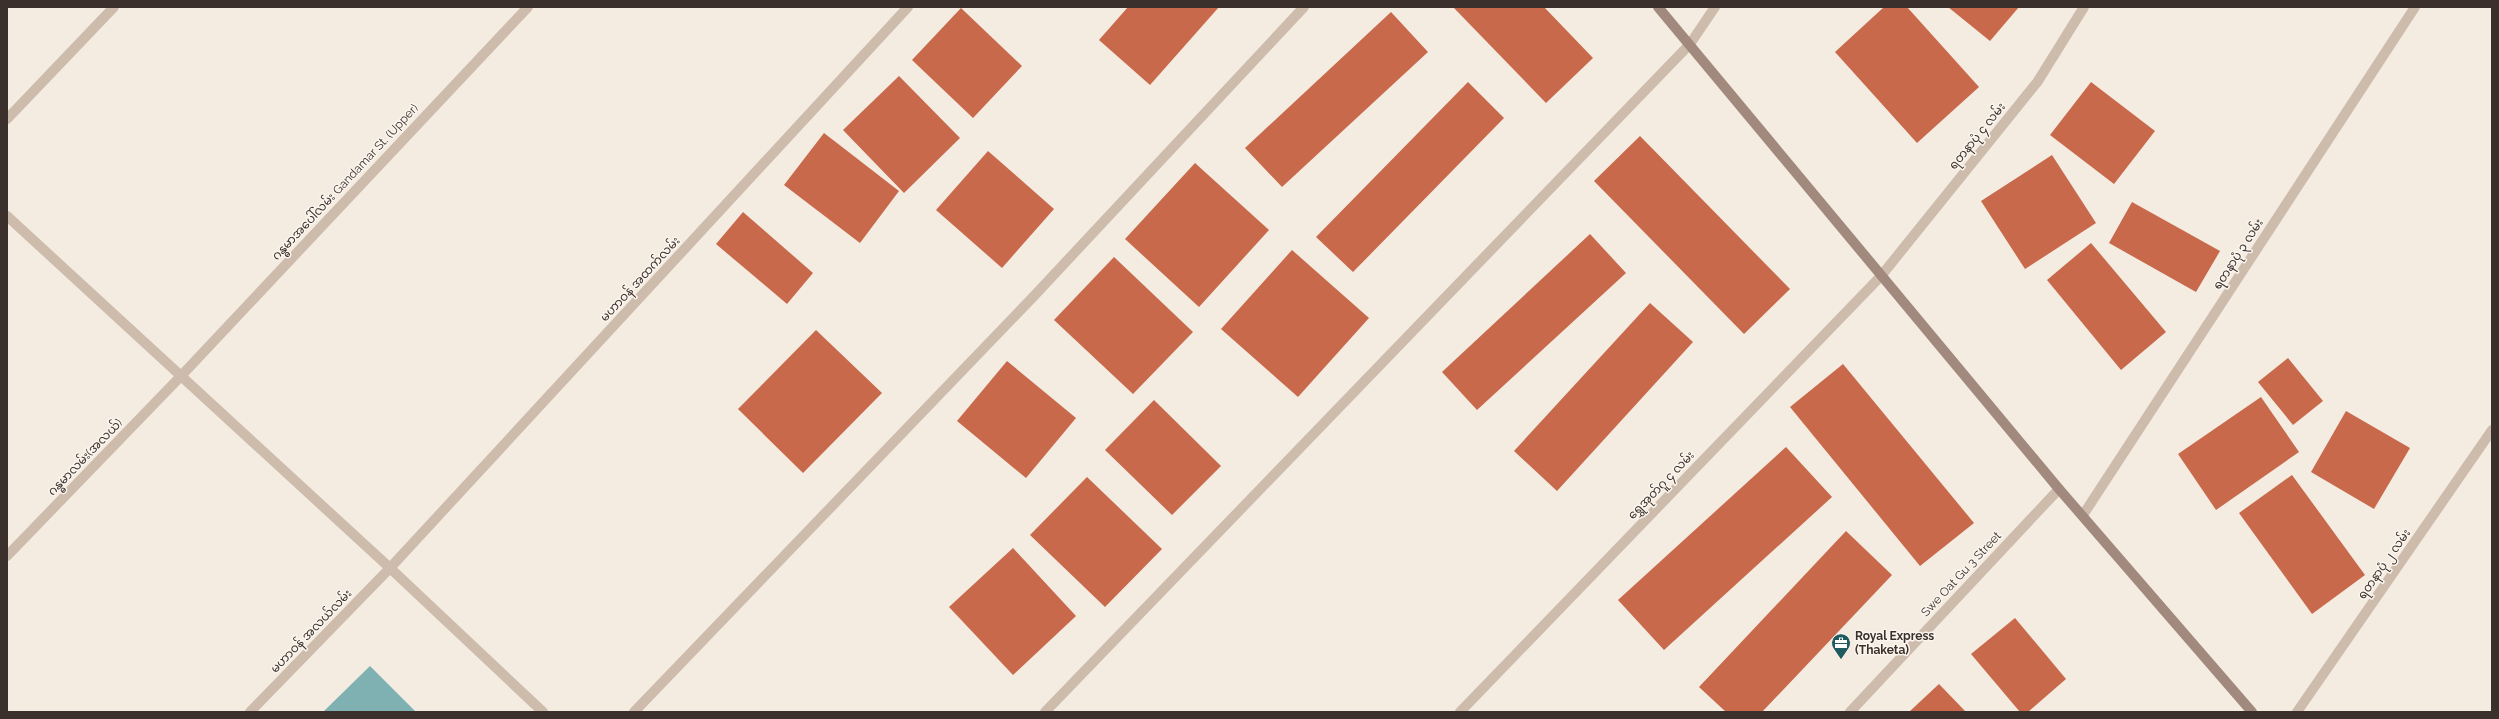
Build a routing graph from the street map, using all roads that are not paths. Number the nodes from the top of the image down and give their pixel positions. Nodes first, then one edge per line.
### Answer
1 (114, 7) edge
2 (528, 7) edge
3 (908, 7) edge
4 (1304, 7) edge
5 (1658, 7) edge
6 (1715, 7) edge
7 (2084, 7) edge
8 (2416, 7) edge
9 (1690, 44) junction
10 (7, 119) edge
11 (7, 216) edge
12 (1882, 276) junction
13 (181, 376) junction
14 (2492, 430) edge
15 (2058, 489) junction
16 (2083, 515) junction
17 (7, 556) edge
18 (390, 568) junction
19 (250, 712) edge
20 (543, 712) edge
21 (634, 712) edge
22 (1045, 712) edge
23 (1460, 712) edge
24 (1850, 712) edge
25 (2252, 712) edge
26 (2297, 712) edge

1 - 10 street
2 - 13 street, ဂန္ဓမာအပေါ်လမ်း Gandamar St. (Upper)
3 - 18 street, မဟာဝန် အထက်လမ်း
4 - 21 street
5 - 9 main road
6 - 9 street
7 - 12 street, ရတနာပုံ ၄ လမ်း
8 - 16 street, ရတနာပုံ ၃ လမ်း
9 - 12 main road
9 - 22 street
11 - 13 street
12 - 15 main road
12 - 23 street, ရွှေအုတ်ဂူ ၄ လမ်း
13 - 17 street, ဂန္ဓမာလမ်း(အလယ်)
13 - 18 street
14 - 26 street, ရတနာပုံ ၂ လမ်း
15 - 16 main road
15 - 24 street, Swe Oat Gu 3 Street
16 - 25 main road
18 - 19 street, မဟာဝန် အလယ်လမ်း
18 - 20 street

